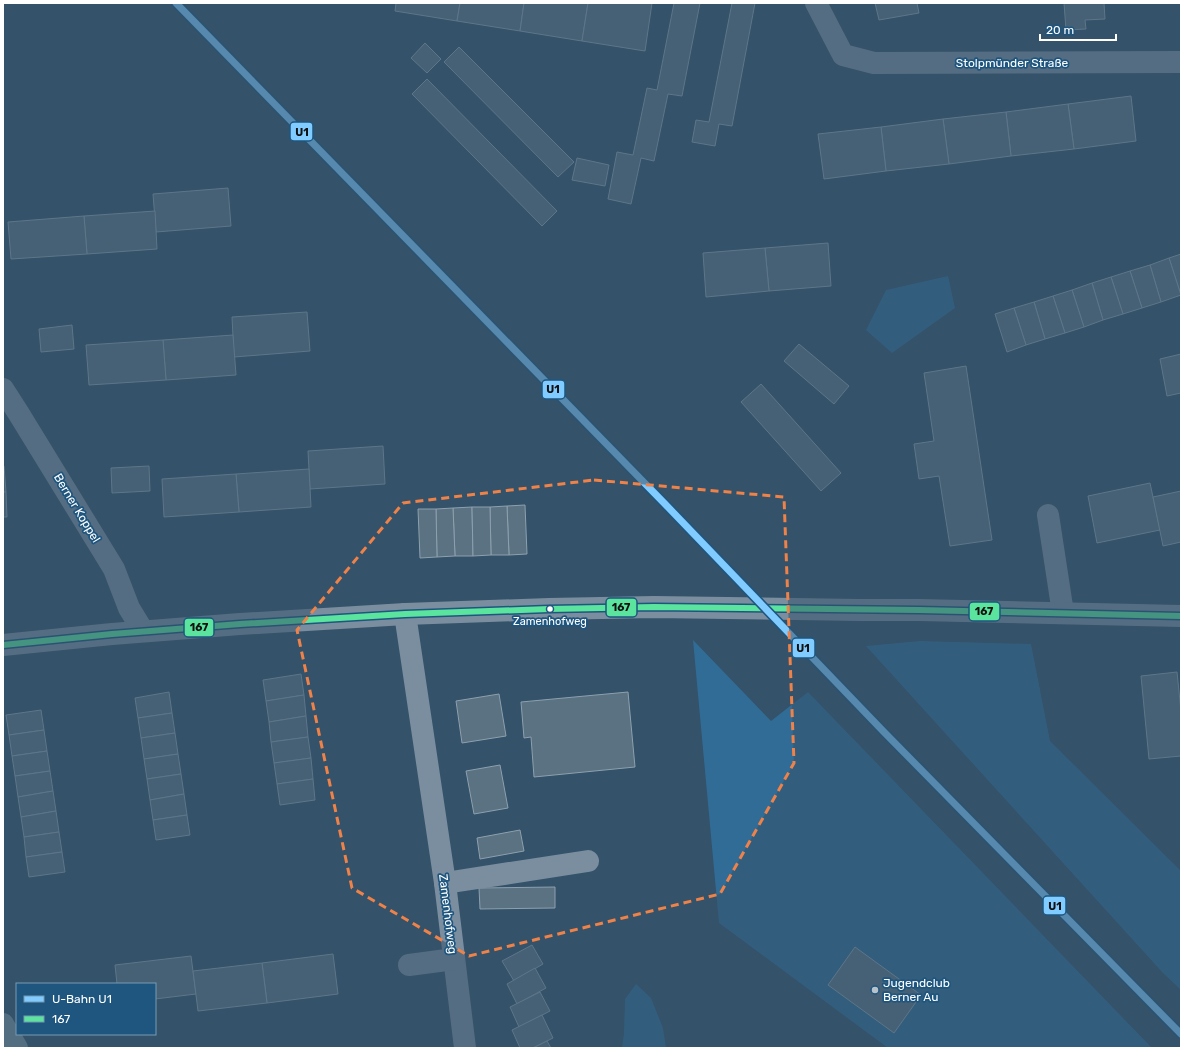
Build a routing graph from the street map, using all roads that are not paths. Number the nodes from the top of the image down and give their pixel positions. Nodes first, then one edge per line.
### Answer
1 (816, 3) edge
2 (1181, 62) edge
3 (3, 389) edge
4 (1042, 516) dead end
5 (1056, 613) junction
6 (405, 614) junction
7 (1181, 616) edge
8 (143, 631) junction
9 (3, 645) edge
10 (588, 861) dead end
11 (444, 883) junction
12 (454, 959) junction
13 (409, 964) dead end
14 (3, 1024) edge
15 (17, 1048) edge
16 (465, 1048) edge

1 - 2 street, Stolpmünder Straße
3 - 8 street, Berner Koppel
4 - 5 street
5 - 6 street
5 - 7 street
6 - 8 street
6 - 11 street, Zamenhofweg
8 - 9 street
10 - 11 street
11 - 12 street, Zamenhofweg
12 - 13 street
12 - 16 street, Zamenhofweg
14 - 15 main road

